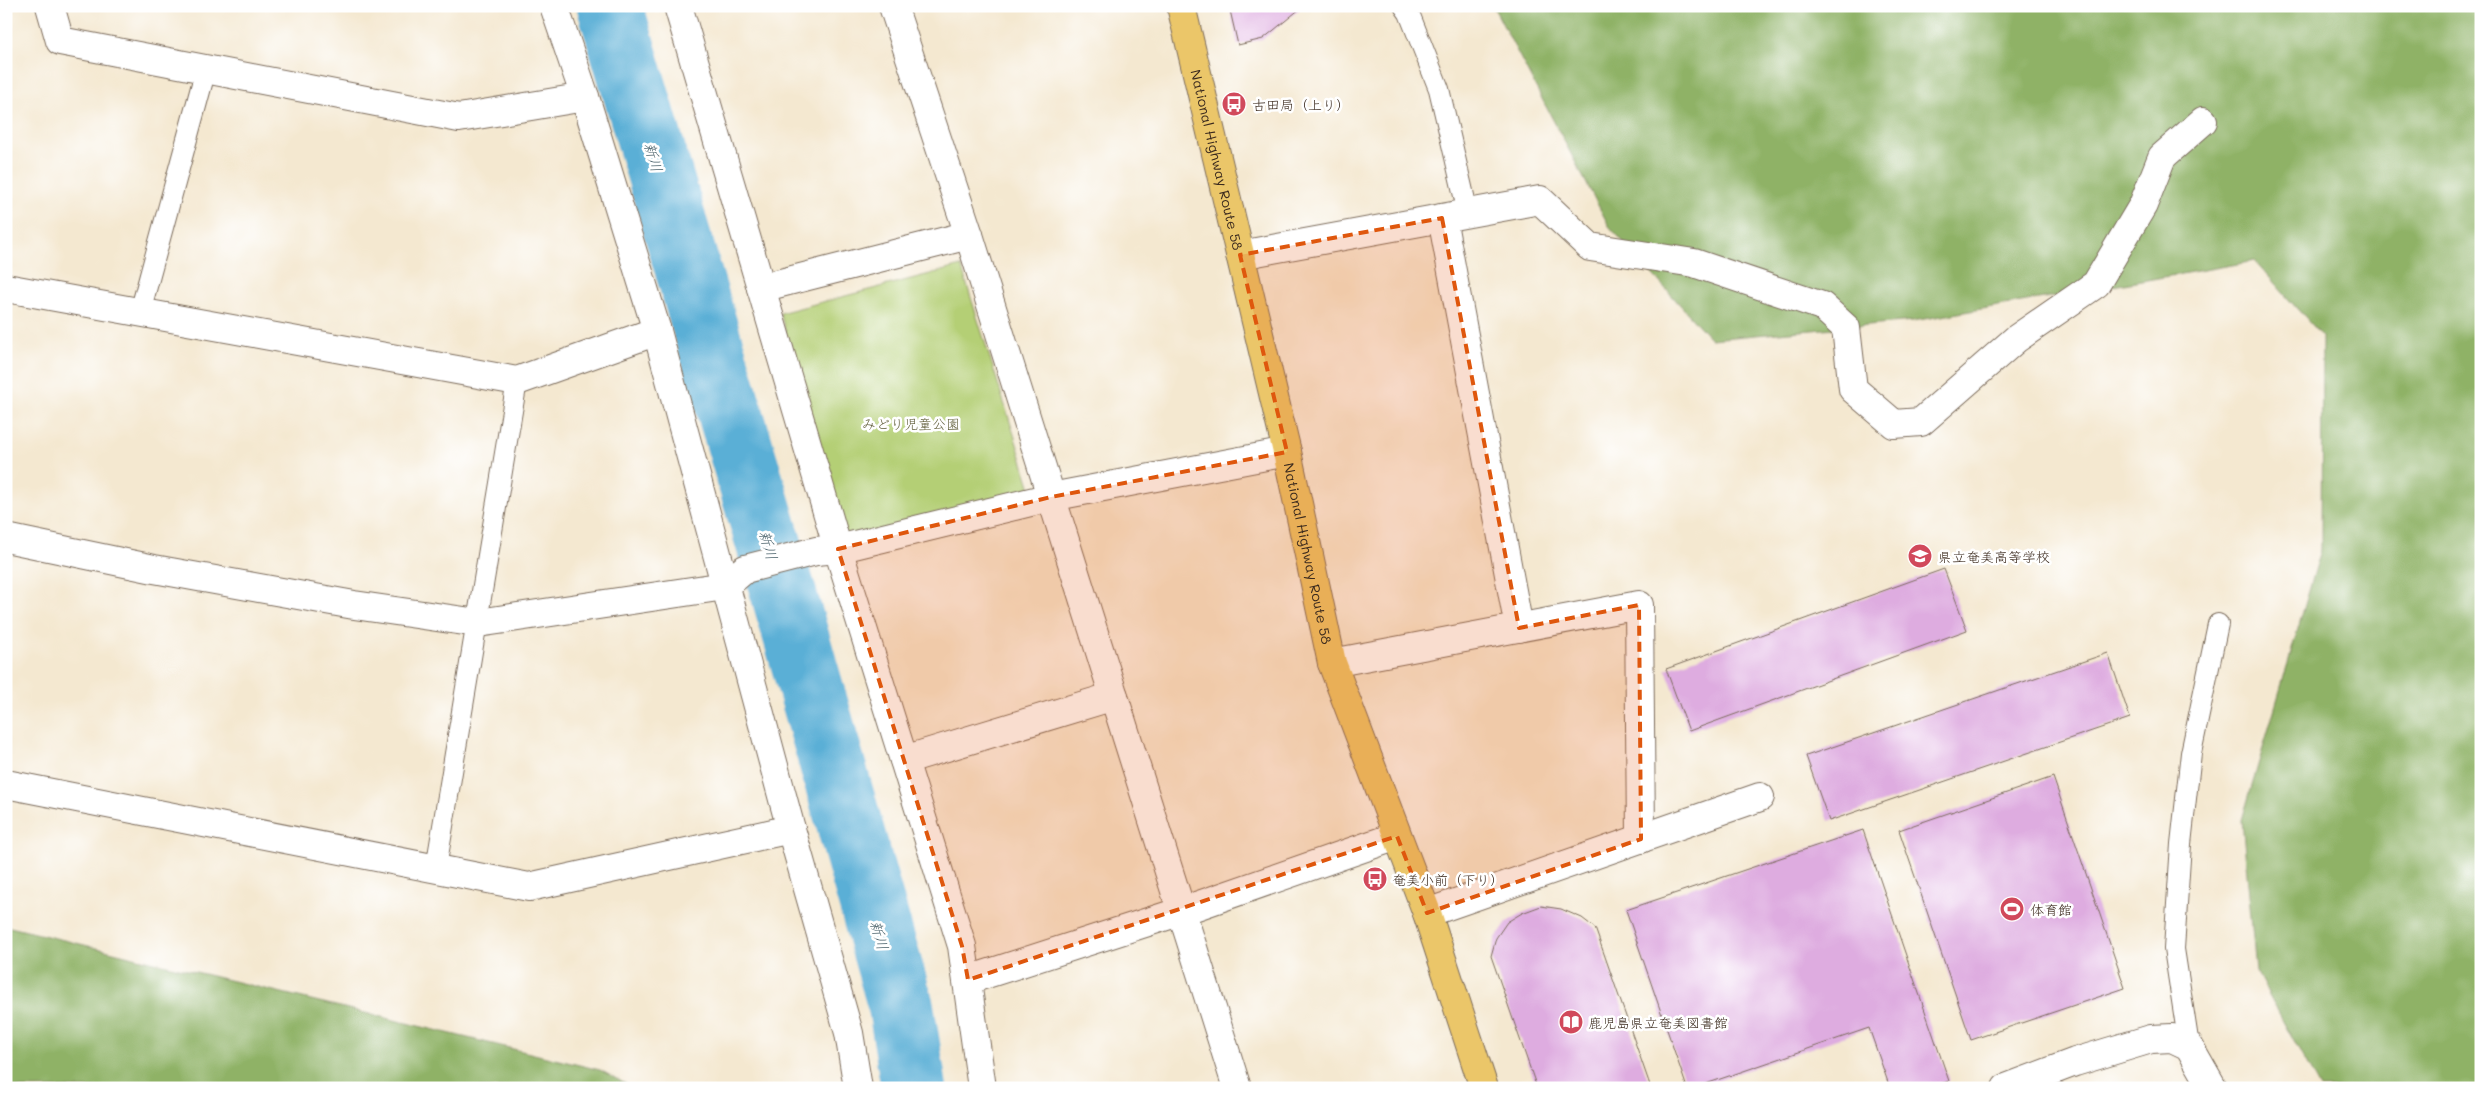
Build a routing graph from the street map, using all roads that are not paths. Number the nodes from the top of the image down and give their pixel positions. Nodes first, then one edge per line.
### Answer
1 (50, 6) edge
2 (554, 6) edge
3 (678, 6) edge
4 (893, 6) edge
5 (1181, 6) edge
6 (1404, 6) edge
7 (206, 69) junction
8 (585, 97) junction
9 (2203, 122) dead end
10 (1455, 215) junction
11 (969, 235) junction
12 (1240, 255) junction
13 (6, 288) edge
14 (761, 288) junction
15 (140, 312) junction
16 (657, 331) junction
17 (516, 381) junction
18 (1286, 452) junction
19 (1051, 497) junction
20 (6, 538) edge
21 (827, 550) junction
22 (735, 578) junction
23 (478, 623) junction
24 (2218, 624) dead end
25 (1519, 628) junction
26 (1332, 664) junction
27 (1114, 696) junction
28 (904, 760) junction
29 (6, 784) edge
30 (1760, 798) dead end
31 (791, 829) junction
32 (1397, 836) junction
33 (1641, 839) junction
34 (436, 868) junction
35 (1182, 911) junction
36 (1427, 913) junction
37 (968, 980) junction
38 (2188, 1046) junction
39 (858, 1088) edge
40 (982, 1088) edge
41 (1237, 1088) edge
42 (1484, 1088) edge
43 (2006, 1088) edge
44 (2213, 1088) edge

1 - 7 street
2 - 8 street
3 - 14 street
4 - 11 street
5 - 12 highway, National Highway Route 58
6 - 10 lane
7 - 8 street
7 - 15 lane
8 - 16 street
9 - 10 street
10 - 12 street
10 - 25 street
11 - 14 street
11 - 19 street
12 - 18 highway, National Highway Route 58
13 - 15 street
14 - 21 street
15 - 17 street
16 - 17 street
16 - 22 street
17 - 23 lane
18 - 19 street
18 - 26 highway, National Highway Route 58
19 - 21 street
19 - 27 street
20 - 23 street
21 - 22 street
21 - 28 street
22 - 23 street
22 - 31 street
23 - 34 lane
24 - 38 lane
25 - 26 street
25 - 33 street
26 - 32 highway, National Highway Route 58
27 - 28 street
27 - 35 street
28 - 37 street
29 - 34 street
30 - 33 street
31 - 34 street
31 - 39 street
32 - 35 street
32 - 36 highway, National Highway Route 58
33 - 36 street
35 - 37 street
35 - 41 street
36 - 42 highway, National Highway Route 58
37 - 40 street
38 - 43 street
38 - 44 street

